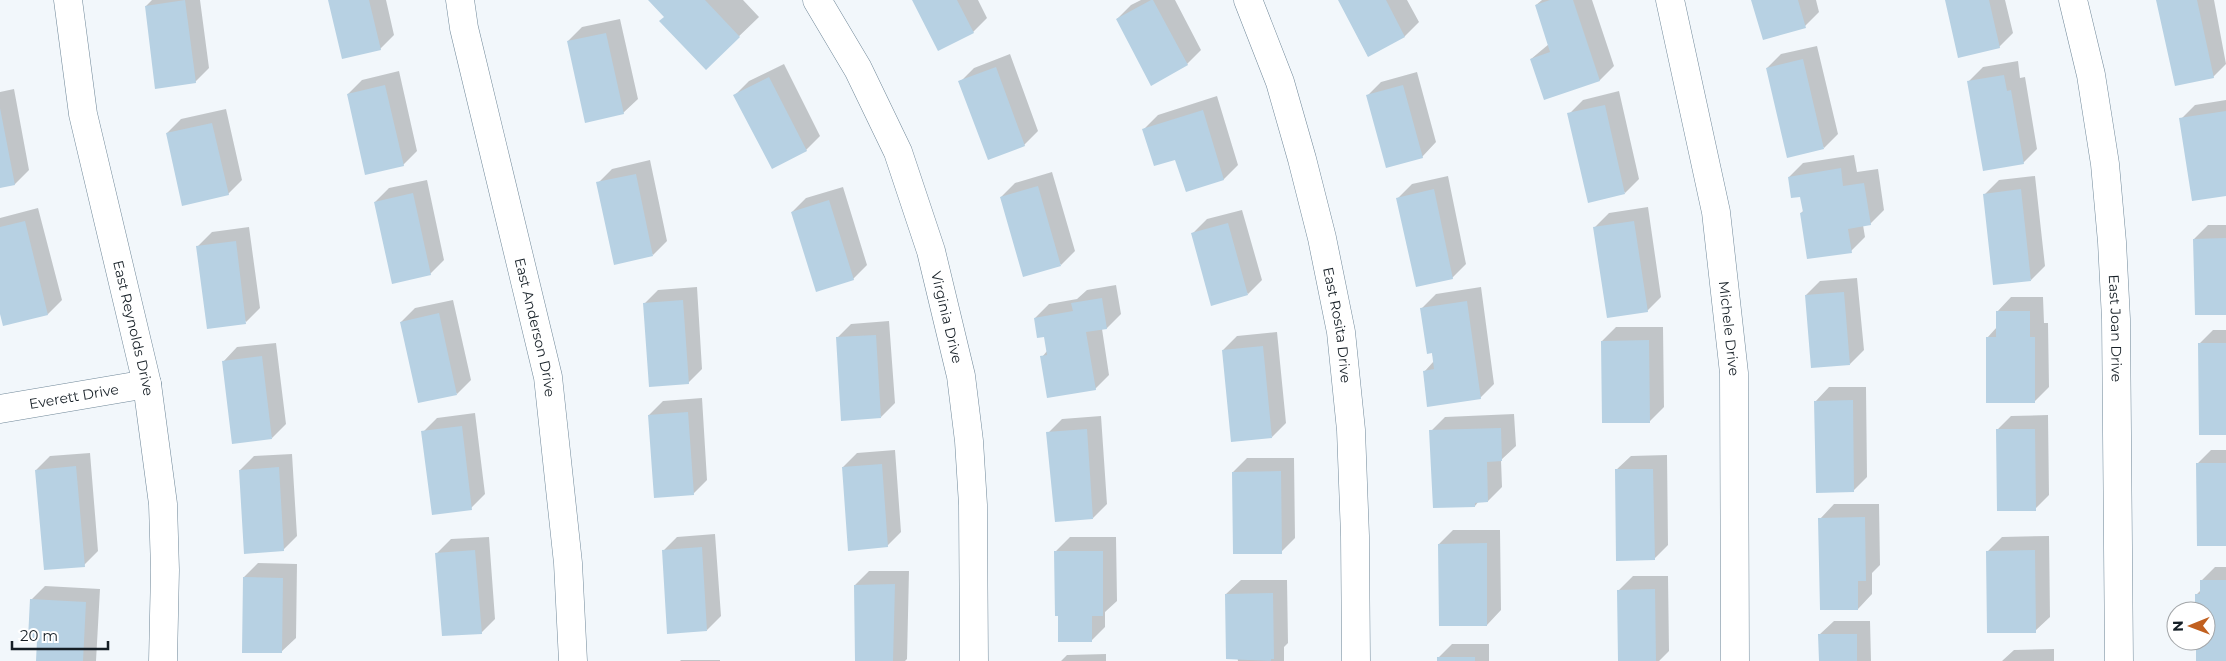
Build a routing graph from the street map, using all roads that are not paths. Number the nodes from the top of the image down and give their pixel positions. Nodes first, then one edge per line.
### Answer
1 (68, 0) edge
2 (460, 0) edge
3 (817, 0) edge
4 (1248, 0) edge
5 (1670, 0) edge
6 (2073, 0) edge
7 (147, 384) junction
8 (0, 409) edge
9 (163, 661) edge
10 (573, 661) edge
11 (974, 661) edge
12 (1356, 661) edge
13 (1735, 661) edge
14 (2119, 661) edge

1 - 7 street, East Reynolds Drive
2 - 10 street, East Anderson Drive
3 - 11 street, Virginia Drive
4 - 12 street, East Rosita Drive
5 - 13 street, Michele Drive
6 - 14 street, East Joan Drive
7 - 8 street, Everett Drive
7 - 9 street, East Reynolds Drive

